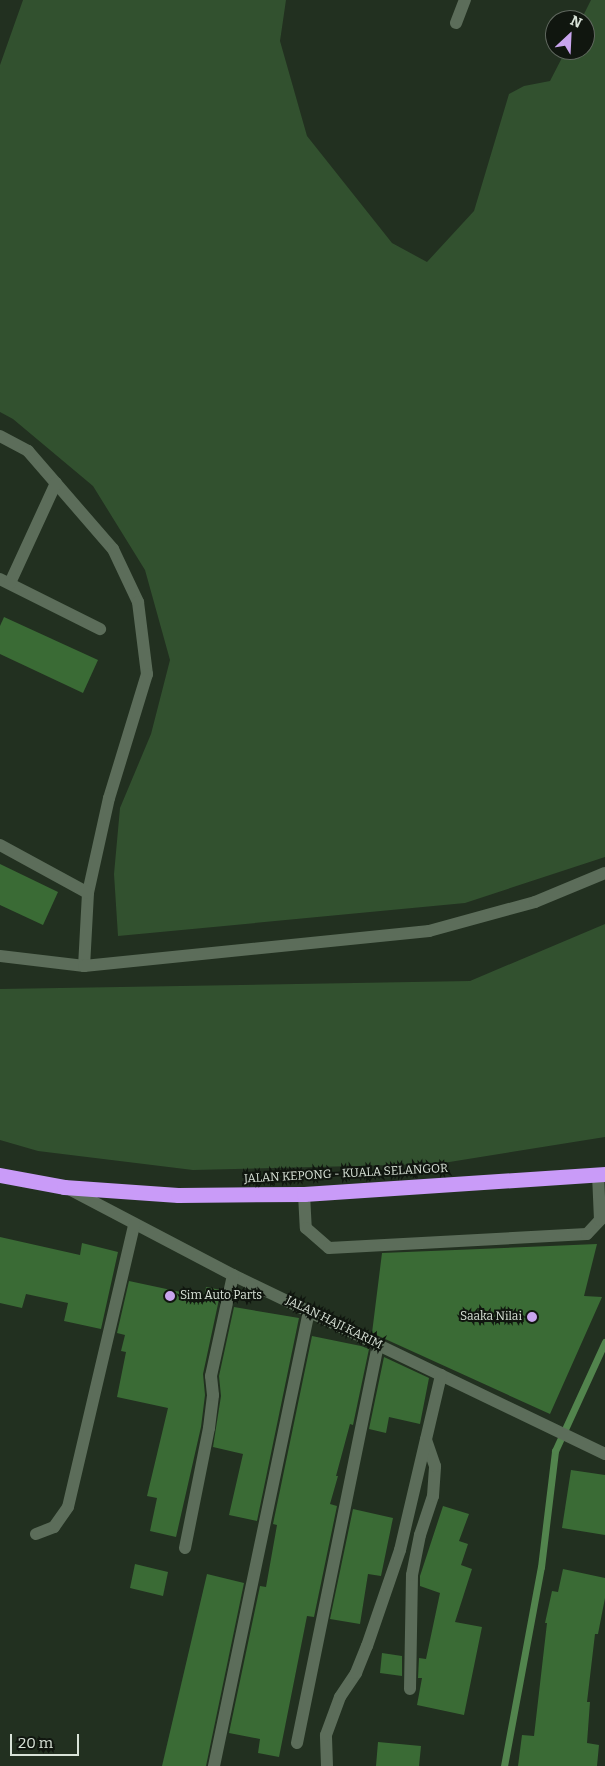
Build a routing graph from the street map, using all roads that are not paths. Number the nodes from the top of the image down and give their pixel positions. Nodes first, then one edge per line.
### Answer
1 (466, 0) edge
2 (456, 23) dead end
3 (0, 436) edge
4 (56, 483) junction
5 (5, 581) edge
6 (100, 629) dead end
7 (0, 846) edge
8 (605, 873) edge
9 (88, 893) junction
10 (0, 956) edge
11 (84, 966) junction
12 (602, 1174) edge
13 (0, 1176) edge
14 (64, 1187) junction
15 (304, 1194) junction
16 (134, 1225) junction
17 (233, 1275) junction
18 (309, 1310) junction
19 (378, 1344) junction
20 (441, 1374) junction
21 (426, 1440) junction
22 (605, 1454) edge
23 (36, 1534) dead end
24 (185, 1548) dead end
25 (410, 1689) dead end
26 (297, 1743) dead end
27 (214, 1766) edge
28 (327, 1766) edge

1 - 2 street
3 - 4 street
4 - 5 street
4 - 9 street
5 - 6 street
7 - 9 street
8 - 11 street
9 - 11 street
10 - 11 street
12 - 15 highway, JALAN KEPONG - KUALA SELANGOR
12 - 15 street
13 - 14 highway, JALAN KEPONG - KUALA SELANGOR
14 - 15 highway, JALAN KEPONG - KUALA SELANGOR
14 - 16 street, JALAN HAJI KARIM
16 - 17 street, JALAN HAJI KARIM
16 - 23 street
17 - 18 street, JALAN HAJI KARIM
17 - 24 street
18 - 19 street, JALAN HAJI KARIM
18 - 27 street
19 - 20 street, JALAN HAJI KARIM
19 - 26 street
20 - 21 street
20 - 22 street, JALAN HAJI KARIM
21 - 25 street
21 - 28 street

